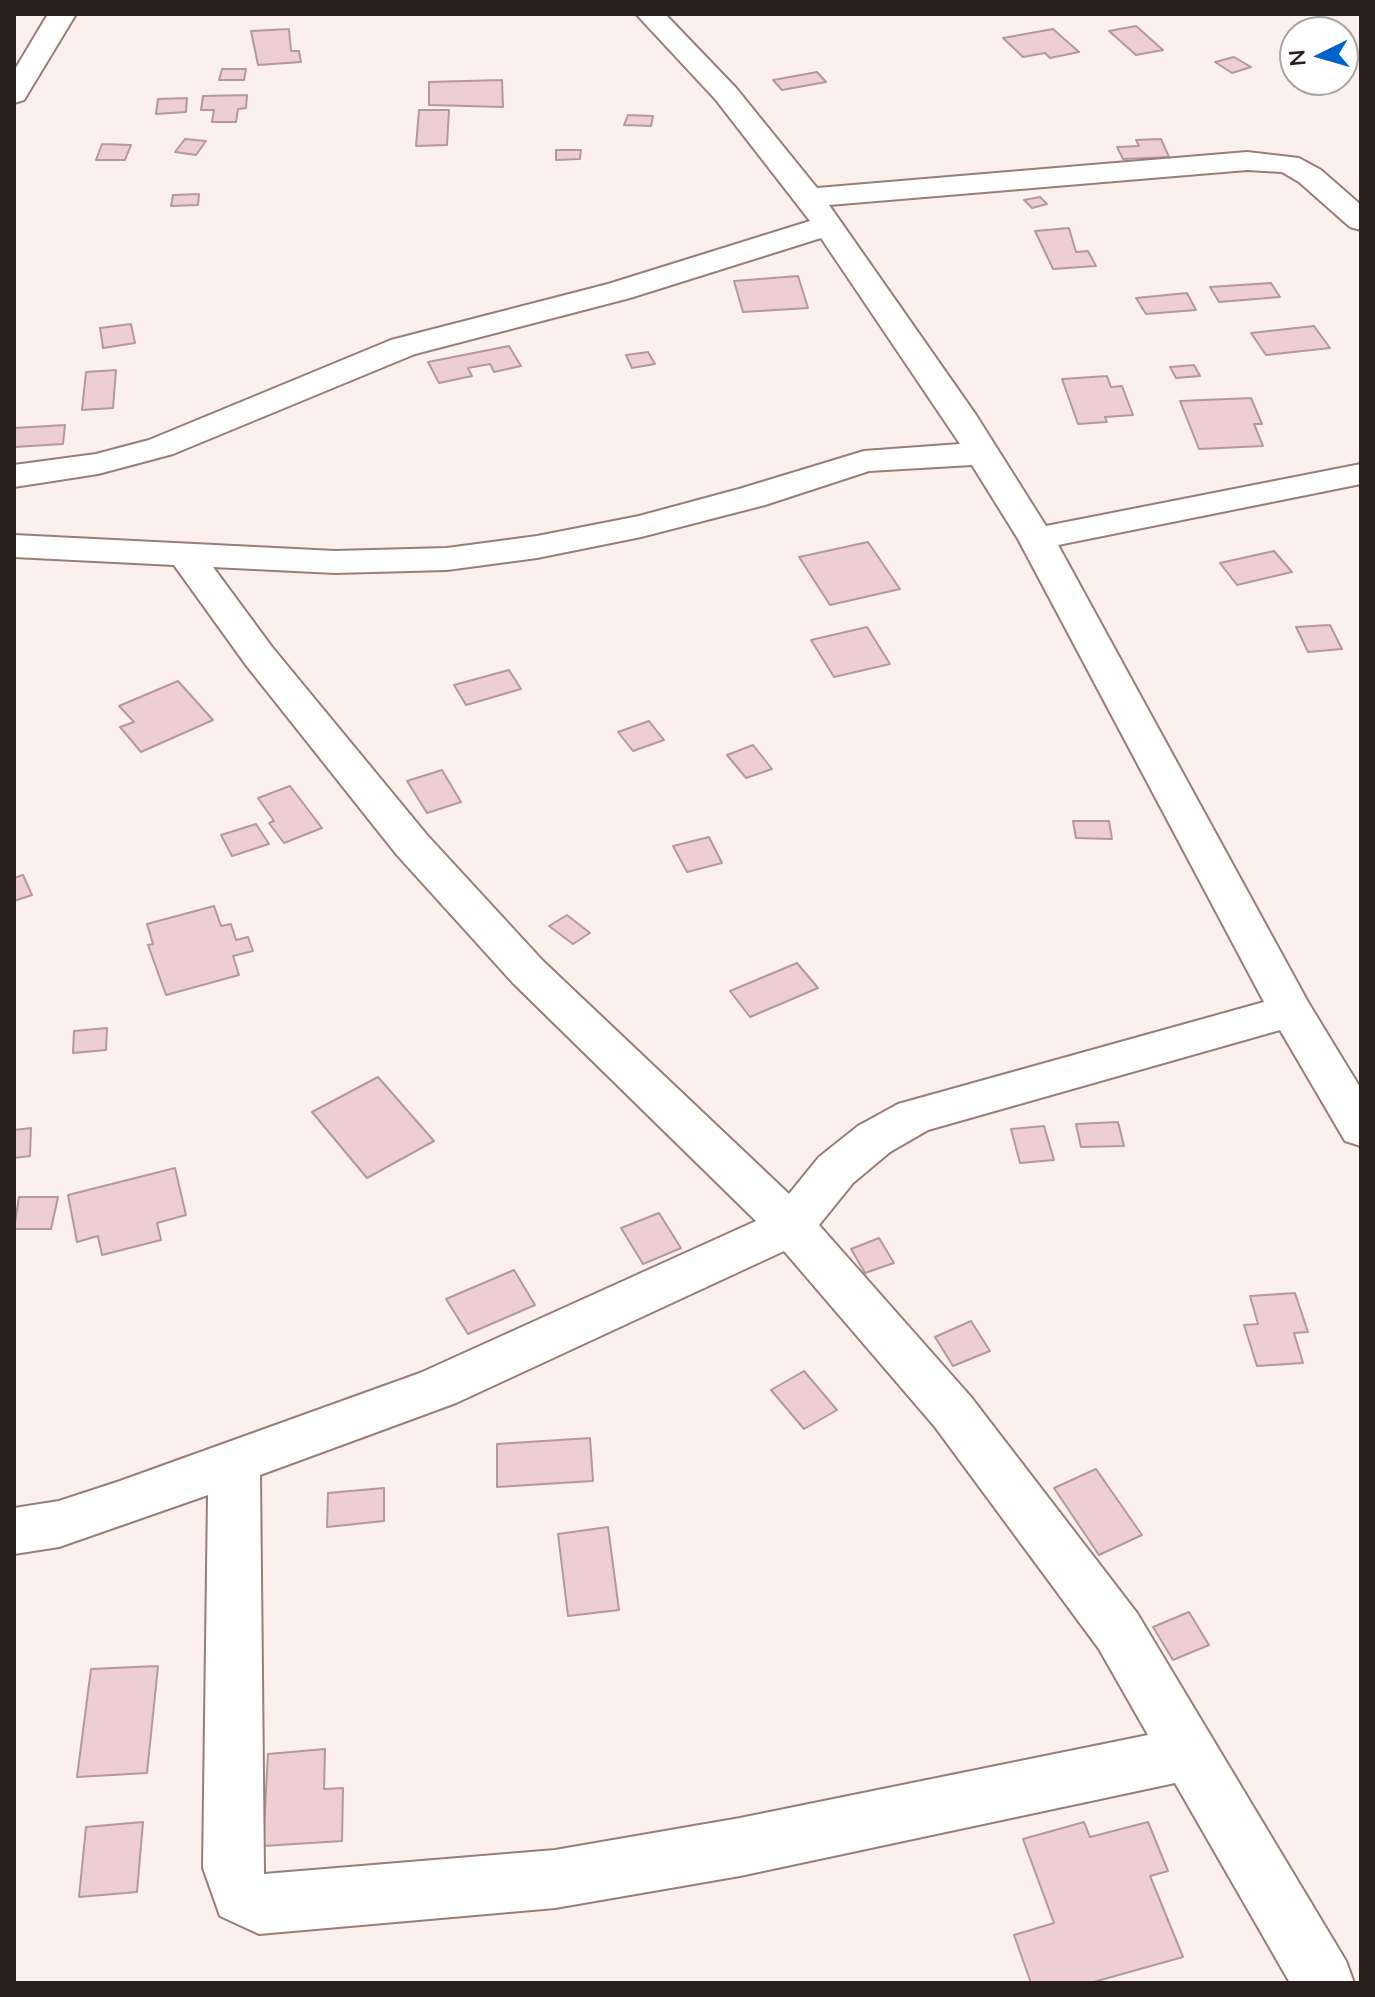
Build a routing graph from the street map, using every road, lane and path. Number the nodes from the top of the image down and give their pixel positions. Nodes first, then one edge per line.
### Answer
1 (62, 14) edge
2 (650, 14) edge
3 (14, 94) edge
4 (809, 198) junction
5 (1361, 221) edge
6 (827, 226) junction
7 (983, 454) junction
8 (1361, 474) edge
9 (14, 476) edge
10 (1036, 539) junction
11 (14, 546) edge
12 (184, 553) junction
13 (1291, 1011) junction
14 (1361, 1128) edge
15 (791, 1226) junction
16 (234, 1463) junction
17 (14, 1531) edge
18 (1189, 1753) junction
19 (1324, 1983) edge

1 - 3 street
2 - 4 street
4 - 5 street
4 - 6 street
6 - 7 street
6 - 9 street
7 - 10 street
7 - 12 street
8 - 10 street
10 - 13 street
11 - 12 street
12 - 15 street
13 - 14 street
13 - 15 street
15 - 16 street
15 - 18 street
16 - 17 street
16 - 18 street
18 - 19 street

